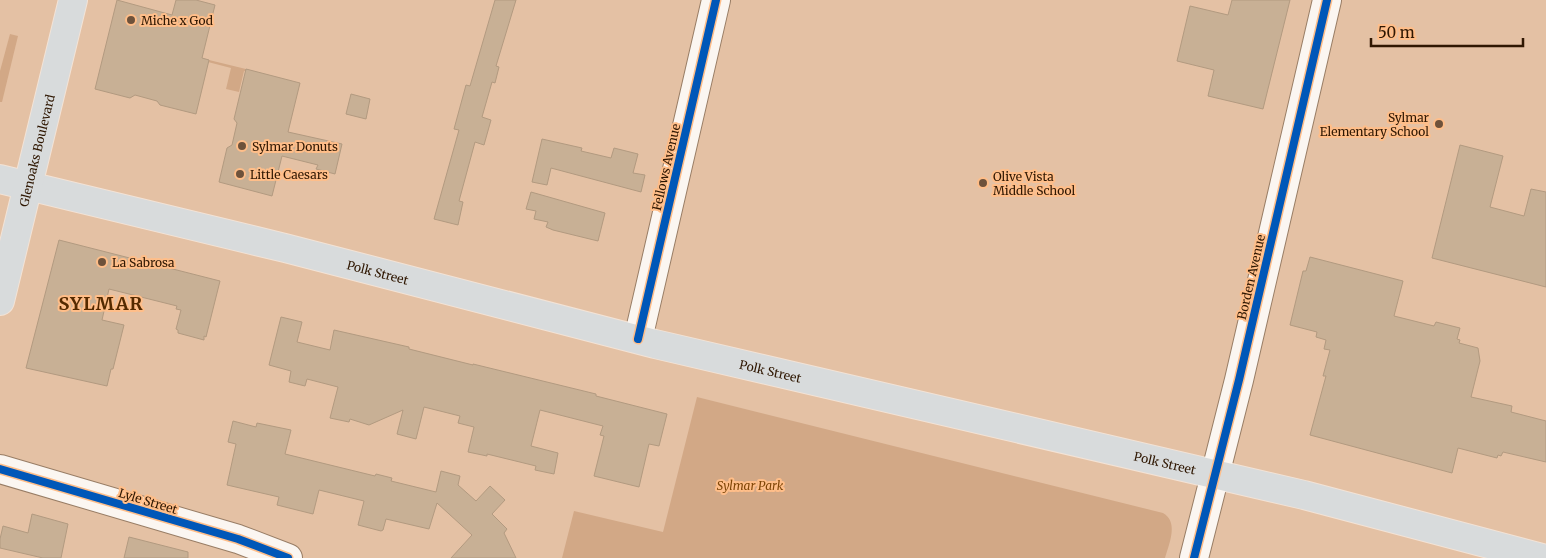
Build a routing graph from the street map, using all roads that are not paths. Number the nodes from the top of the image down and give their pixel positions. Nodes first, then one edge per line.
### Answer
1 (73, 0) edge
2 (716, 0) edge
3 (1327, 0) edge
4 (0, 179) edge
5 (27, 186) junction
6 (0, 301) edge
7 (638, 339) junction
8 (0, 469) edge
9 (1215, 474) junction
10 (236, 549) edge
11 (288, 558) edge
12 (1194, 558) edge
13 (1542, 558) edge

1 - 5 main road, Glenoaks Boulevard
2 - 7 street, Fellows Avenue
3 - 9 street, Borden Avenue
4 - 5 main road, Polk Street
5 - 6 main road, Glenoaks Boulevard
5 - 7 main road, Polk Street
7 - 9 main road, Polk Street
8 - 10 street, Lyle Street
9 - 12 street, Borden Avenue
9 - 13 main road, Polk Street
10 - 11 street, Lyle Street

